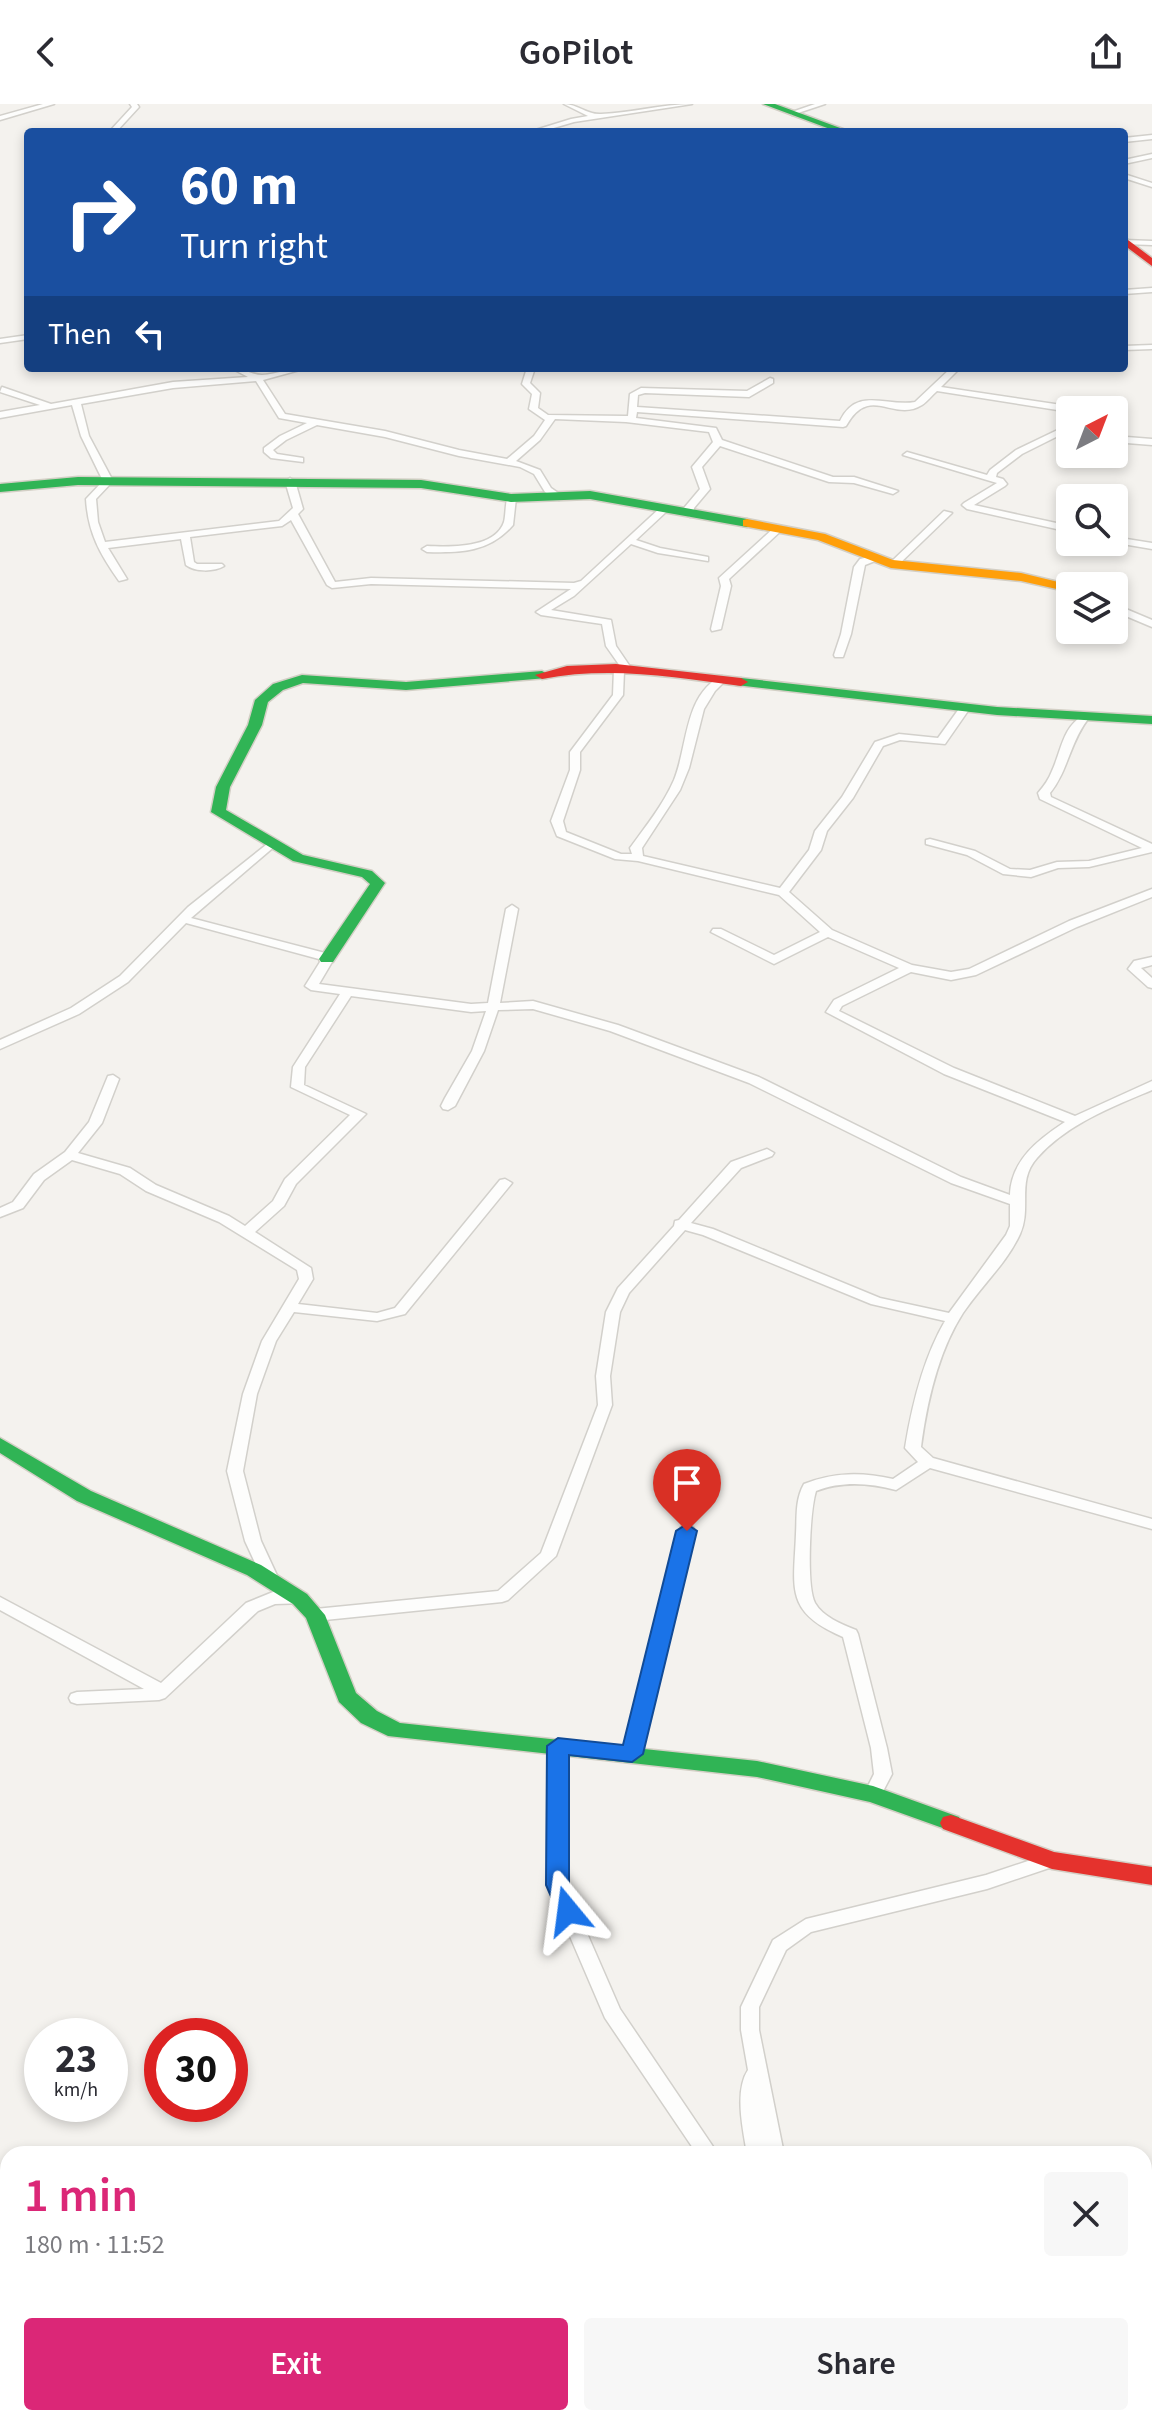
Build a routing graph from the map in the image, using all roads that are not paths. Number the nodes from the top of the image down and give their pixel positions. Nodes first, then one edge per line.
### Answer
1 (51, 104) edge
2 (133, 104) edge
3 (567, 104) edge
4 (689, 104) edge
5 (767, 104) edge
6 (822, 104) edge
7 (792, 113) junction
8 (597, 117) junction
9 (0, 118) edge
10 (116, 128) edge
11 (549, 128) edge
12 (835, 128) edge
13 (1152, 137) edge
14 (1128, 140) edge
15 (1152, 156) edge
16 (1128, 161) edge
17 (1128, 177) edge
18 (1152, 185) edge
19 (1128, 241) edge
20 (1128, 243) edge
21 (1152, 243) edge
22 (1152, 263) edge
23 (1152, 290) edge
24 (1128, 292) edge
25 (24, 338) edge
26 (0, 341) edge
27 (1152, 347) edge
28 (1128, 348) edge
29 (244, 372) edge
30 (286, 372) edge
31 (530, 372) edge
32 (952, 372) edge
33 (258, 378) junction
34 (770, 381) dead end
35 (934, 388) junction
36 (2, 390) dead end
37 (76, 402) junction
38 (52, 406) junction
39 (1056, 407) edge
40 (634, 409) junction
41 (0, 415) edge
42 (547, 418) junction
43 (626, 419) junction
44 (315, 423) junction
45 (1056, 434) edge
46 (1128, 440) edge
47 (718, 442) junction
48 (1152, 442) edge
49 (907, 455) dead end
50 (300, 460) dead end
51 (509, 462) junction
52 (991, 477) junction
53 (108, 481) junction
54 (290, 481) junction
55 (0, 488) edge
56 (893, 491) dead end
57 (559, 497) junction
58 (511, 498) junction
59 (663, 510) junction
60 (947, 513) dead end
61 (690, 514) junction
62 (294, 516) junction
63 (1056, 526) edge
64 (778, 529) junction
65 (185, 536) junction
66 (631, 541) junction
67 (1128, 542) edge
68 (100, 546) junction
69 (1152, 546) edge
70 (427, 549) dead end
71 (705, 559) dead end
72 (875, 559) junction
73 (894, 564) junction
74 (219, 566) dead end
75 (122, 579) dead end
76 (580, 585) junction
77 (1056, 585) edge
78 (1128, 613) edge
79 (1152, 624) edge
80 (716, 629) dead end
81 (839, 655) dead end
82 (623, 669) junction
83 (722, 679) junction
84 (965, 708) junction
85 (1083, 719) junction
86 (1152, 720) edge
87 (930, 842) dead end
88 (271, 844) junction
89 (1152, 848) edge
90 (638, 858) junction
91 (783, 892) junction
92 (1152, 893) edge
93 (512, 909) dead end
94 (183, 919) junction
95 (717, 932) dead end
96 (828, 933) junction
97 (327, 959) junction
98 (1152, 961) edge
99 (909, 968) junction
100 (1152, 984) edge
101 (348, 992) junction
102 (493, 1008) junction
103 (0, 1045) edge
104 (113, 1079) dead end
105 (1152, 1085) edge
106 (448, 1106) dead end
107 (1075, 1121) junction
108 (767, 1153) dead end
109 (70, 1155) junction
110 (505, 1183) dead end
111 (1015, 1201) junction
112 (0, 1213) edge
113 (680, 1224) junction
114 (248, 1231) junction
115 (289, 1307) junction
116 (953, 1318) junction
117 (0, 1444) edge
118 (928, 1462) junction
119 (1152, 1524) edge
120 (687, 1531) dead end
121 (272, 1582) junction
122 (300, 1599) junction
123 (0, 1603) edge
124 (315, 1615) junction
125 (162, 1691) junction
126 (77, 1698) dead end
127 (558, 1746) junction
128 (632, 1754) junction
129 (873, 1794) junction
130 (1052, 1860) junction
131 (1152, 1876) edge
132 (756, 2060) junction
133 (703, 2146) edge
134 (756, 2146) edge
135 (772, 2146) edge

1 - 9 street
2 - 10 street
3 - 8 street
4 - 8 street
5 - 7 street
6 - 7 street
7 - 12 street
8 - 11 street
13 - 14 street
15 - 16 street
17 - 18 street
19 - 21 street
20 - 22 street
23 - 24 street
25 - 26 street
27 - 28 street
29 - 33 street
30 - 33 street
31 - 42 street
32 - 35 street
33 - 37 street
33 - 44 street
34 - 40 street
35 - 39 street
35 - 40 street
36 - 38 street
37 - 38 street
37 - 53 street
38 - 41 street
40 - 43 street
42 - 43 street
42 - 51 street
43 - 47 street
44 - 50 street
44 - 51 street
45 - 52 street
46 - 48 street
47 - 56 street
47 - 61 street
49 - 52 street
51 - 57 street
52 - 63 street
53 - 54 street
53 - 55 street
53 - 68 street
54 - 58 street
54 - 62 street
57 - 58 street
57 - 59 street
58 - 70 street
59 - 61 street
59 - 66 street
60 - 73 street
61 - 64 street
62 - 65 street
62 - 76 street
64 - 72 street
64 - 80 street
65 - 68 street
65 - 74 street
66 - 71 street
66 - 76 street
67 - 69 street
68 - 75 street
72 - 73 street
72 - 81 street
73 - 77 street
76 - 82 street
78 - 79 street
82 - 83 street
82 - 88 street
82 - 90 street
83 - 84 street
83 - 90 street
84 - 85 street
84 - 91 street
85 - 86 street
85 - 89 street
87 - 89 street
88 - 94 street
88 - 97 street
90 - 91 street
91 - 96 street
92 - 99 street
93 - 102 street
94 - 97 street
94 - 103 street
95 - 96 street
96 - 99 street
97 - 101 street
98 - 100 street
99 - 107 street
101 - 102 street
101 - 114 street
102 - 106 street
102 - 111 street
104 - 109 street
105 - 107 street
107 - 111 street
108 - 113 street
109 - 112 street
109 - 114 street
110 - 115 street
111 - 116 street
113 - 116 street
113 - 124 street
114 - 115 street
115 - 121 street
116 - 118 street
117 - 121 street
118 - 119 street
118 - 129 street
120 - 128 street
121 - 122 street
122 - 124 street
122 - 125 street
123 - 125 street
124 - 127 street
125 - 126 street
127 - 128 street
127 - 133 street
128 - 129 street
129 - 130 street
130 - 131 street
130 - 132 street
132 - 134 street
132 - 135 street

